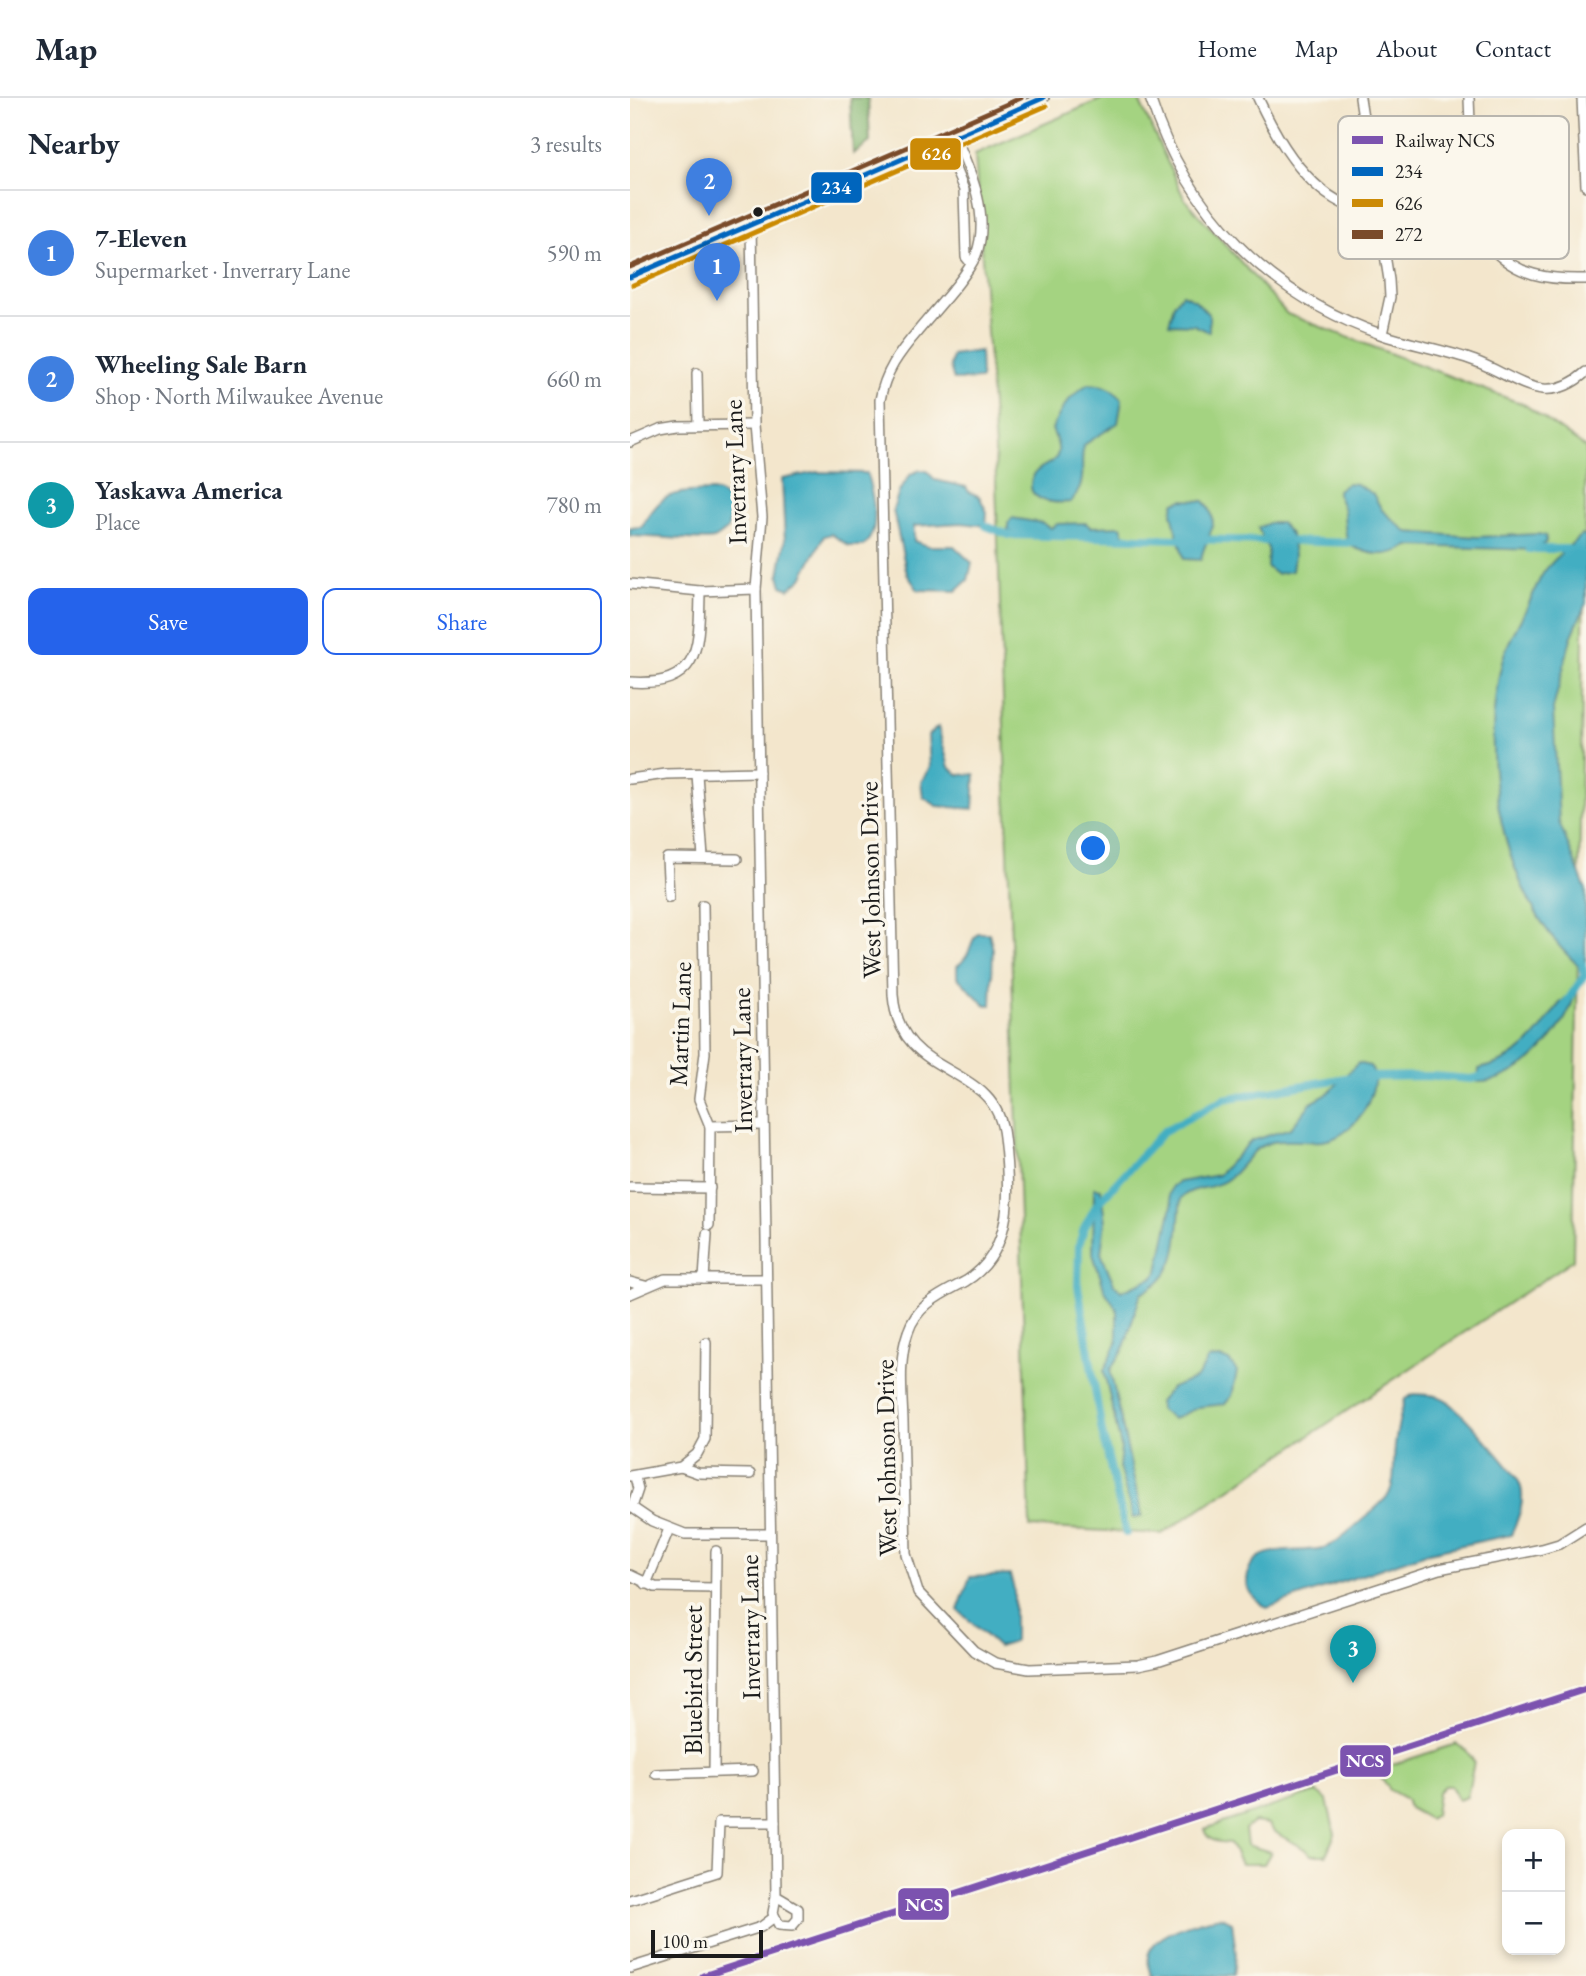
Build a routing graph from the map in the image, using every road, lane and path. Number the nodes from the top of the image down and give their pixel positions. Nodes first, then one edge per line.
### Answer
1 (1043, 98) edge
2 (1150, 98) edge
3 (1258, 98) edge
4 (1360, 98) edge
5 (1469, 98) edge
6 (1582, 98) edge
7 (1363, 116) edge
8 (1470, 116) edge
9 (955, 136) junction
10 (943, 140) junction
11 (1586, 186) edge
12 (1338, 197) edge
13 (751, 223) junction
14 (1385, 259) edge
15 (1503, 259) edge
16 (970, 262) junction
17 (630, 277) edge
18 (1586, 279) edge
19 (1382, 334) junction
20 (1586, 372) edge
21 (697, 373) dead end
22 (698, 425) junction
23 (754, 425) junction
24 (630, 442) edge
25 (630, 584) edge
26 (756, 589) junction
27 (700, 591) junction
28 (630, 682) edge
29 (759, 772) junction
30 (698, 774) junction
31 (630, 779) edge
32 (703, 858) junction
33 (737, 859) dead end
34 (669, 897) dead end
35 (703, 905) dead end
36 (764, 1125) junction
37 (710, 1126) junction
38 (630, 1187) edge
39 (710, 1188) junction
40 (704, 1279) junction
41 (766, 1279) junction
42 (630, 1282) edge
43 (645, 1286) junction
44 (630, 1294) edge
45 (706, 1342) dead end
46 (681, 1467) junction
47 (750, 1474) dead end
48 (632, 1477) edge
49 (631, 1507) edge
50 (1586, 1527) edge
51 (669, 1529) junction
52 (769, 1534) junction
53 (716, 1551) dead end
54 (630, 1575) edge
55 (646, 1584) junction
56 (715, 1588) junction
57 (753, 1771) dead end
58 (713, 1772) junction
59 (656, 1774) dead end
60 (775, 1822) junction
61 (776, 1896) junction
62 (630, 1899) edge
63 (774, 1918) junction
64 (630, 1968) edge

1 - 9 main road
2 - 19 street
3 - 12 street
4 - 7 street
5 - 8 street
6 - 11 street
9 - 10 main road
9 - 16 street, West Johnson Drive
10 - 13 main road
10 - 16 street
13 - 17 main road
13 - 23 street, Inverrary Lane
14 - 19 street
15 - 18 street
16 - 50 street, West Johnson Drive
19 - 20 street
21 - 22 street
22 - 23 street
22 - 24 street
23 - 26 street, Inverrary Lane
25 - 27 street
26 - 27 street
26 - 29 street, Inverrary Lane
27 - 28 street
29 - 30 street
29 - 36 street, Inverrary Lane
30 - 31 street
30 - 32 street
32 - 33 street
32 - 34 street
35 - 37 street, Martin Lane
36 - 37 street
36 - 41 street, Inverrary Lane
37 - 39 street, Martin Lane
38 - 39 street
39 - 40 street, Martin Lane
40 - 41 street
40 - 43 street
41 - 52 street, Inverrary Lane
42 - 43 street
43 - 44 street
45 - 46 street
46 - 47 street
46 - 48 street
48 - 49 street
49 - 51 street
51 - 52 street
51 - 55 street
52 - 60 street, Inverrary Lane
53 - 56 street, Bluebird Street
54 - 55 street
55 - 56 street
56 - 58 street, Bluebird Street
57 - 58 street
58 - 59 street
60 - 61 street, Inverrary Lane
60 - 62 street
61 - 63 street, Inverrary Lane
61 - 63 street
63 - 64 street

